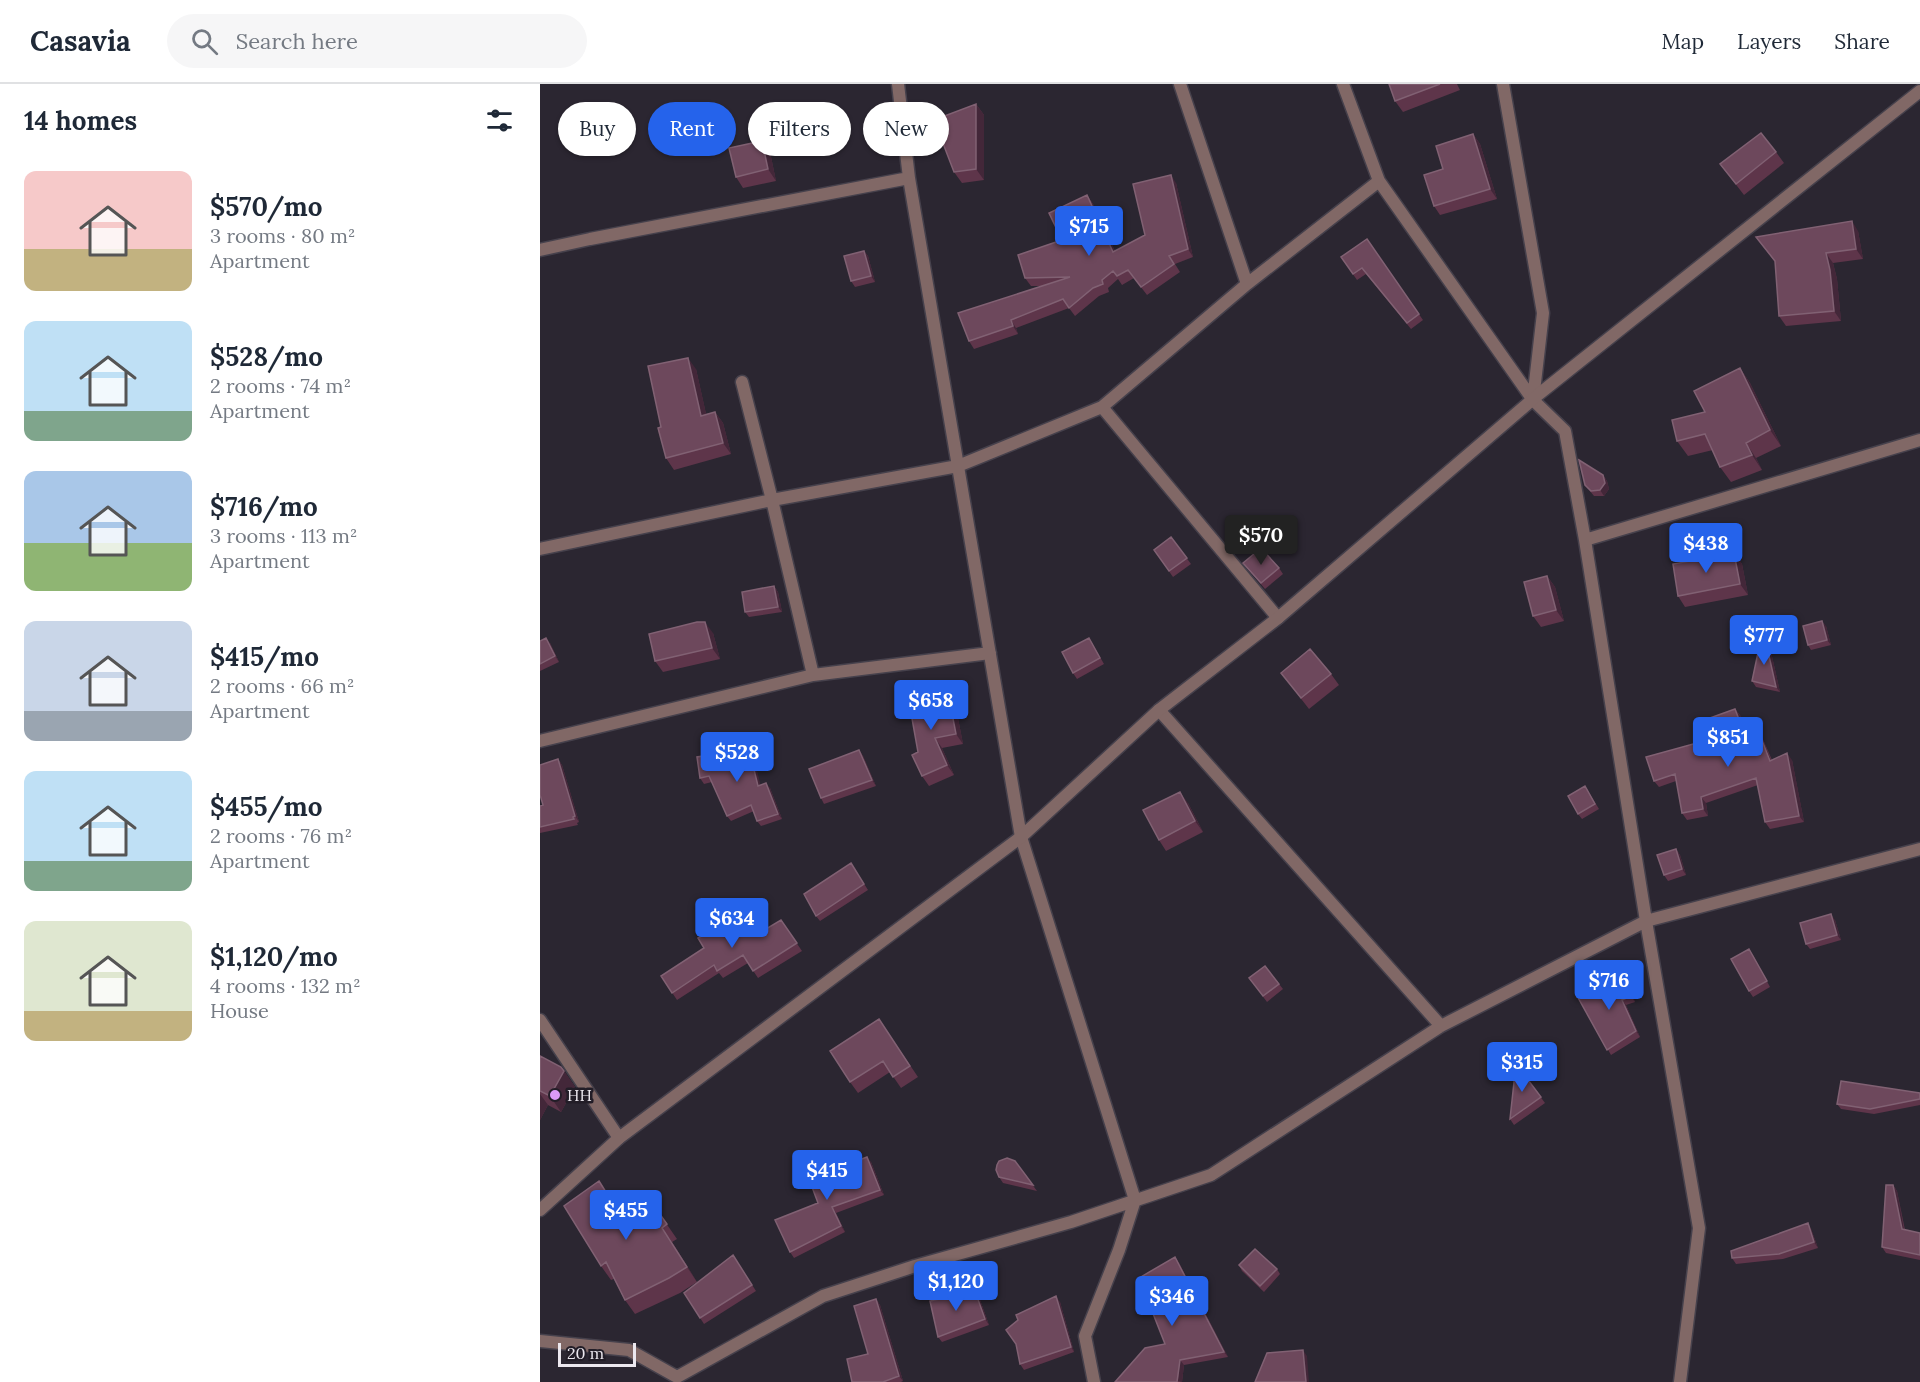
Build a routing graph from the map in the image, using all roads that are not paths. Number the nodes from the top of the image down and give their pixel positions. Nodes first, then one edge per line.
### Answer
1 (898, 84) edge
2 (1180, 84) edge
3 (1343, 84) edge
4 (1503, 84) edge
5 (1920, 91) edge
6 (909, 178) junction
7 (1379, 181) junction
8 (540, 250) edge
9 (1247, 284) junction
10 (742, 382) dead end
11 (1533, 400) junction
12 (1102, 407) junction
13 (1920, 440) edge
14 (957, 466) junction
15 (772, 500) junction
16 (1585, 540) junction
17 (540, 549) edge
18 (1278, 618) junction
19 (990, 653) junction
20 (813, 675) junction
21 (1159, 710) junction
22 (540, 741) edge
23 (1021, 837) junction
24 (1920, 849) edge
25 (1646, 921) junction
26 (540, 1020) edge
27 (1441, 1026) junction
28 (619, 1138) junction
29 (1135, 1200) junction
30 (540, 1210) edge
31 (540, 1341) edge
32 (680, 1379) edge
33 (1094, 1382) edge
34 (1680, 1382) edge

1 - 6 street
2 - 9 street
3 - 7 street
4 - 11 street
5 - 11 street
6 - 8 street
6 - 14 street
7 - 9 street
7 - 11 street
9 - 12 street
10 - 15 street
11 - 16 street
11 - 18 street
12 - 14 street
12 - 18 street
13 - 16 street
14 - 15 street
14 - 19 street
15 - 17 street
15 - 20 street
16 - 25 street
18 - 21 street
19 - 20 street
19 - 23 street
20 - 22 street
21 - 23 street
21 - 27 street
23 - 28 street
23 - 29 street
24 - 25 street
25 - 27 street
25 - 34 street
26 - 28 street
27 - 29 street
28 - 30 street
29 - 32 street
29 - 33 street
31 - 32 street

